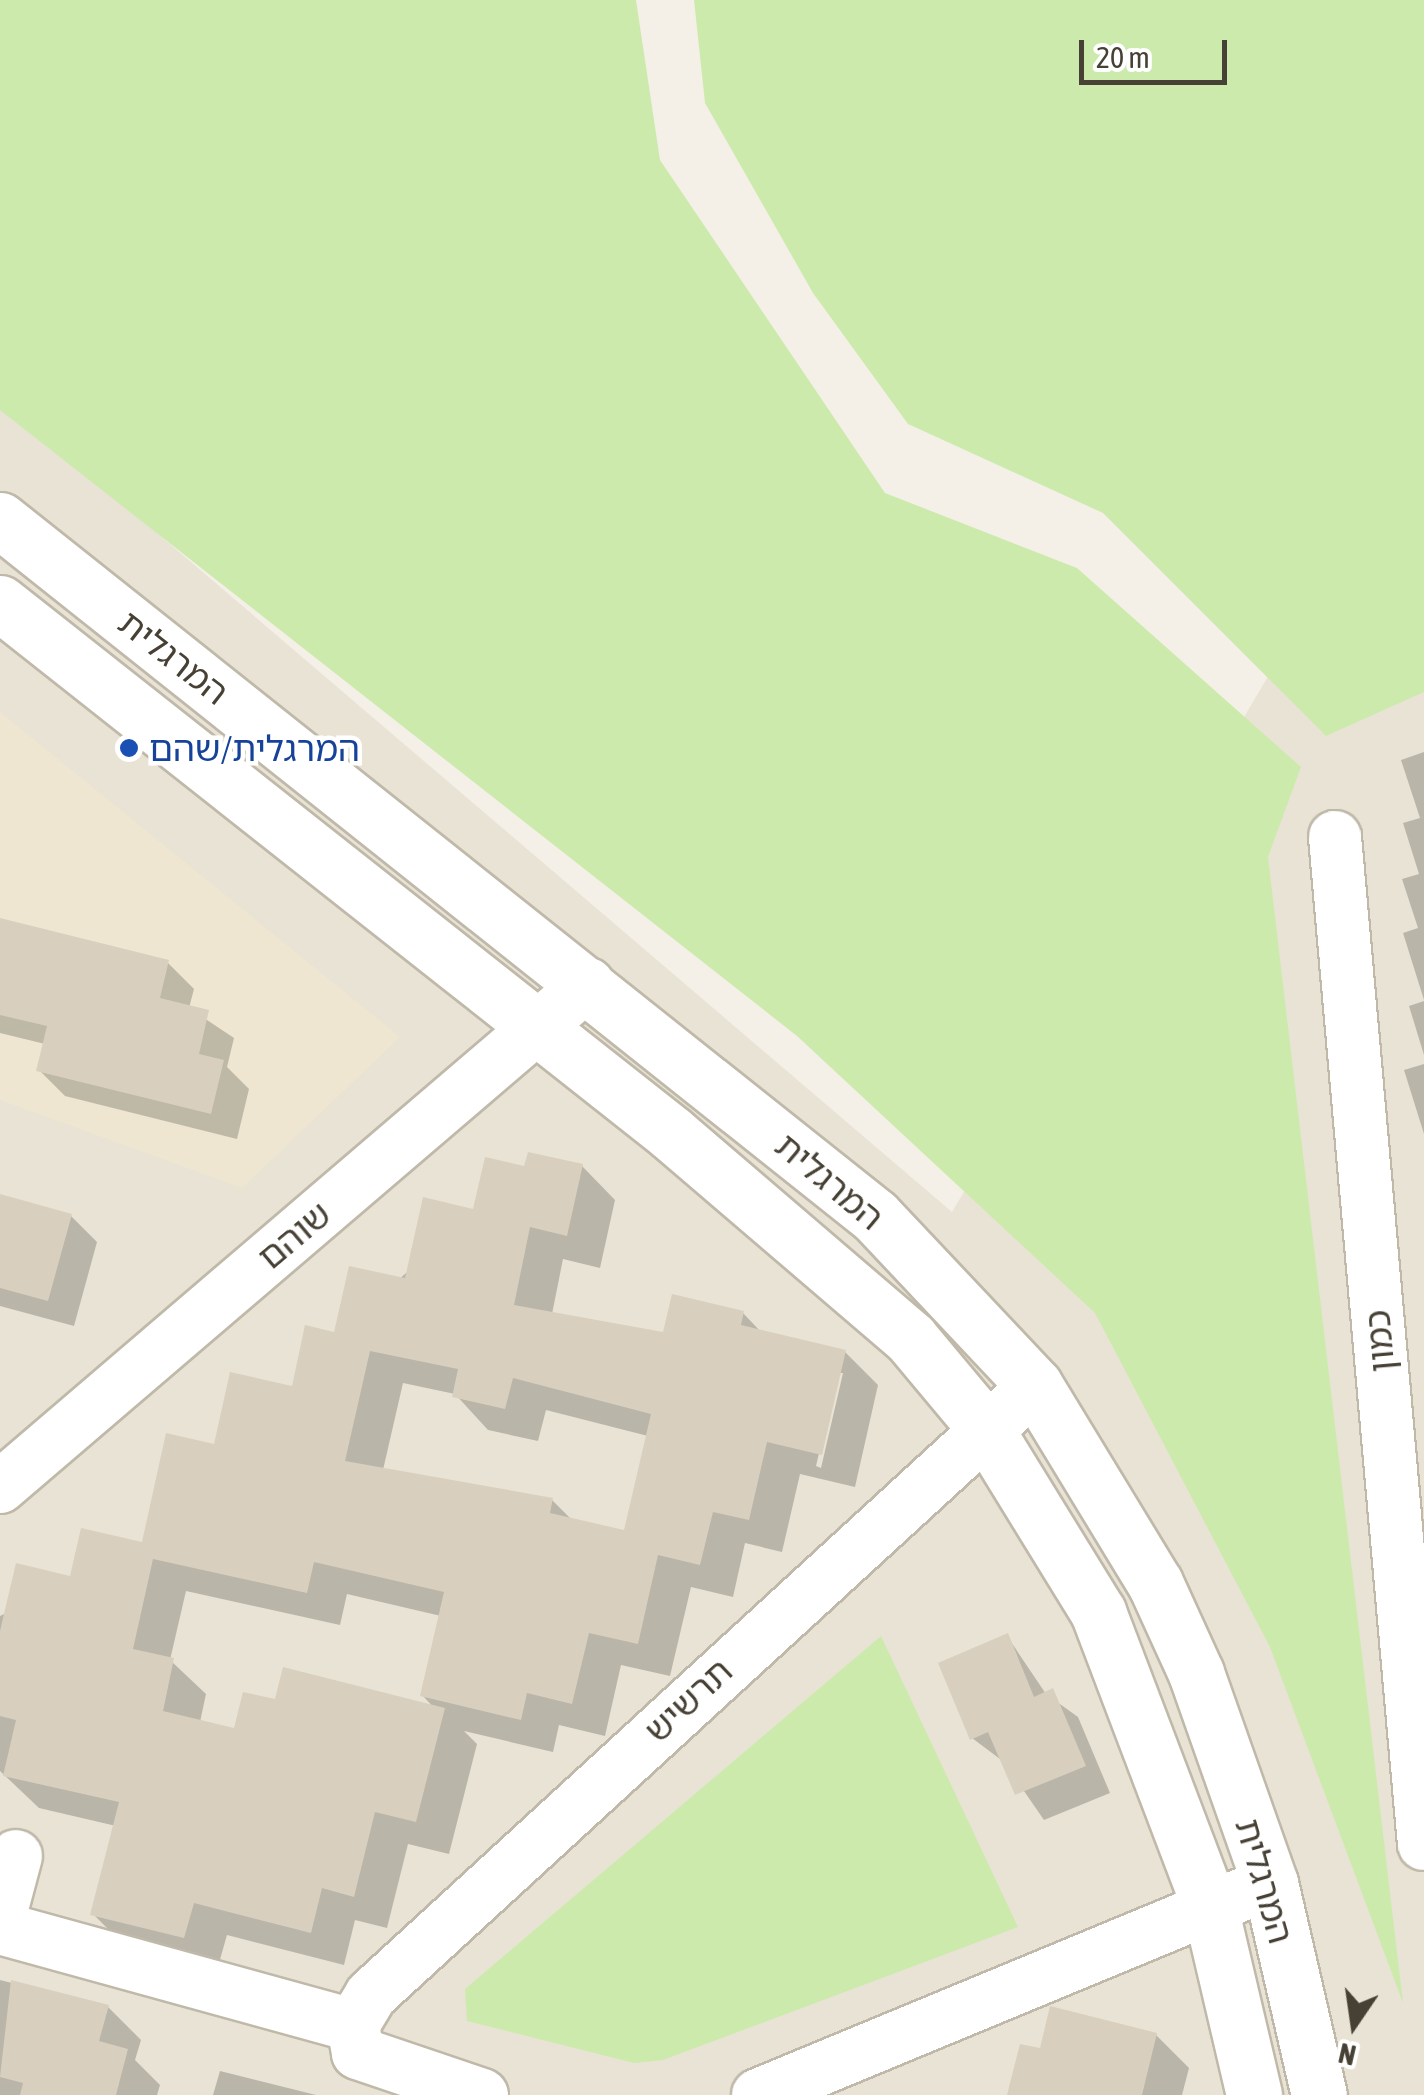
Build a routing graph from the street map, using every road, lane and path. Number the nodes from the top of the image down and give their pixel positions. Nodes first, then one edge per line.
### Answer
1 (0, 520) edge
2 (0, 603) edge
3 (1335, 837) dead end
4 (588, 984) junction
5 (539, 1027) junction
6 (1036, 1386) junction
7 (983, 1425) junction
8 (0, 1487) edge
9 (1424, 1844) edge
10 (16, 1856) dead end
11 (1270, 1882) junction
12 (1210, 1908) junction
13 (0, 1916) edge
14 (0, 1928) edge
15 (353, 2025) junction
16 (482, 2095) edge
17 (758, 2095) edge
18 (1254, 2095) edge
19 (1320, 2095) edge

1 - 4 street, המרגלית
2 - 5 street, המרגלית
3 - 9 street, כמון
4 - 5 street, שוהם
4 - 6 street, המרגלית
5 - 7 street, המרגלית
5 - 8 street, שוהם
6 - 7 street, תרשיש
6 - 11 street, המרגלית
7 - 12 street, המרגלית
7 - 15 street, תרשיש
10 - 13 street
11 - 12 street
11 - 19 street, המרגלית
12 - 17 street
12 - 18 street, המרגלית
14 - 15 street
15 - 16 street

